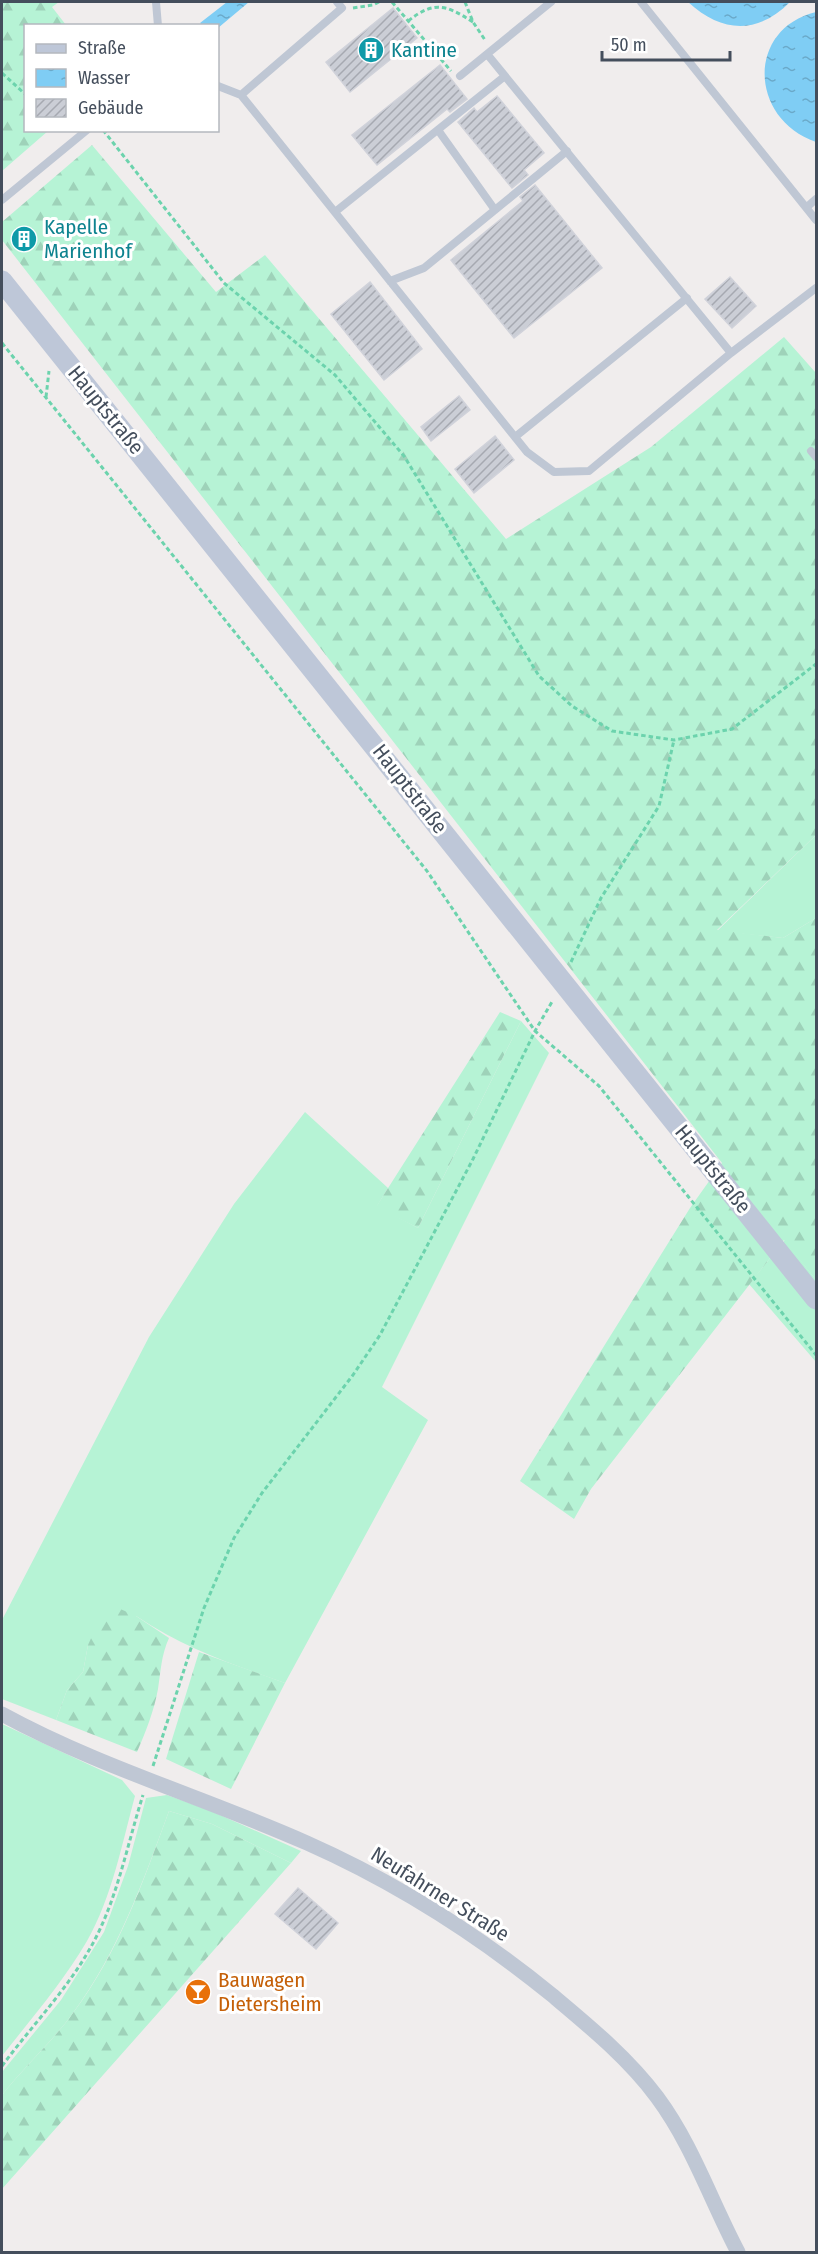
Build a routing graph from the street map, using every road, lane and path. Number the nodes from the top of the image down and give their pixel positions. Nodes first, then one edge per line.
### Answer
1 (156, 2) edge
2 (379, 2) edge
3 (392, 2) edge
4 (465, 2) edge
5 (550, 2) edge
6 (641, 2) edge
7 (340, 5) edge
8 (408, 21) junction
9 (473, 22) junction
10 (158, 24) edge
11 (490, 52) junction
12 (2, 73) edge
13 (460, 76) joint
14 (506, 76) junction
15 (219, 86) edge
16 (24, 93) edge
17 (241, 95) junction
18 (438, 130) junction
19 (85, 132) edge
20 (105, 132) edge
21 (567, 152) junction
22 (816, 199) edge
23 (2, 200) edge
24 (807, 207) junction
25 (495, 210) junction
26 (334, 212) junction
27 (816, 220) edge
28 (2, 281) edge
29 (390, 281) junction
30 (816, 288) edge
31 (687, 298) junction
32 (2, 343) edge
33 (731, 353) junction
34 (515, 437) junction
35 (816, 664) edge
36 (674, 740) junction
37 (563, 983) junction
38 (534, 1031) junction
39 (816, 1299) edge
40 (816, 1355) edge
41 (2, 1714) edge
42 (148, 1780) junction
43 (2, 2066) edge
44 (738, 2253) edge

1 - 10 lane
2 - 7 path
3 - 8 path
4 - 9 path
5 - 11 lane
6 - 24 lane
7 - 17 lane
8 - 9 path
8 - 13 path
9 - 11 path
11 - 13 lane
11 - 14 lane
12 - 16 path
14 - 18 lane
14 - 21 lane
15 - 17 lane
17 - 26 lane
18 - 25 lane
18 - 26 lane
19 - 23 lane
20 - 36 path
21 - 25 lane
21 - 31 lane
22 - 24 lane
24 - 27 lane
25 - 29 lane
26 - 29 lane
28 - 37 main road, Hauptstraße
29 - 34 lane
30 - 33 lane
31 - 33 lane
31 - 34 lane
32 - 38 path
33 - 34 lane
35 - 36 path
36 - 37 path
37 - 38 path
37 - 39 main road, Hauptstraße
38 - 40 path
38 - 42 path
41 - 42 street, Neufahrner Straße
42 - 43 path
42 - 44 street, Neufahrner Straße

